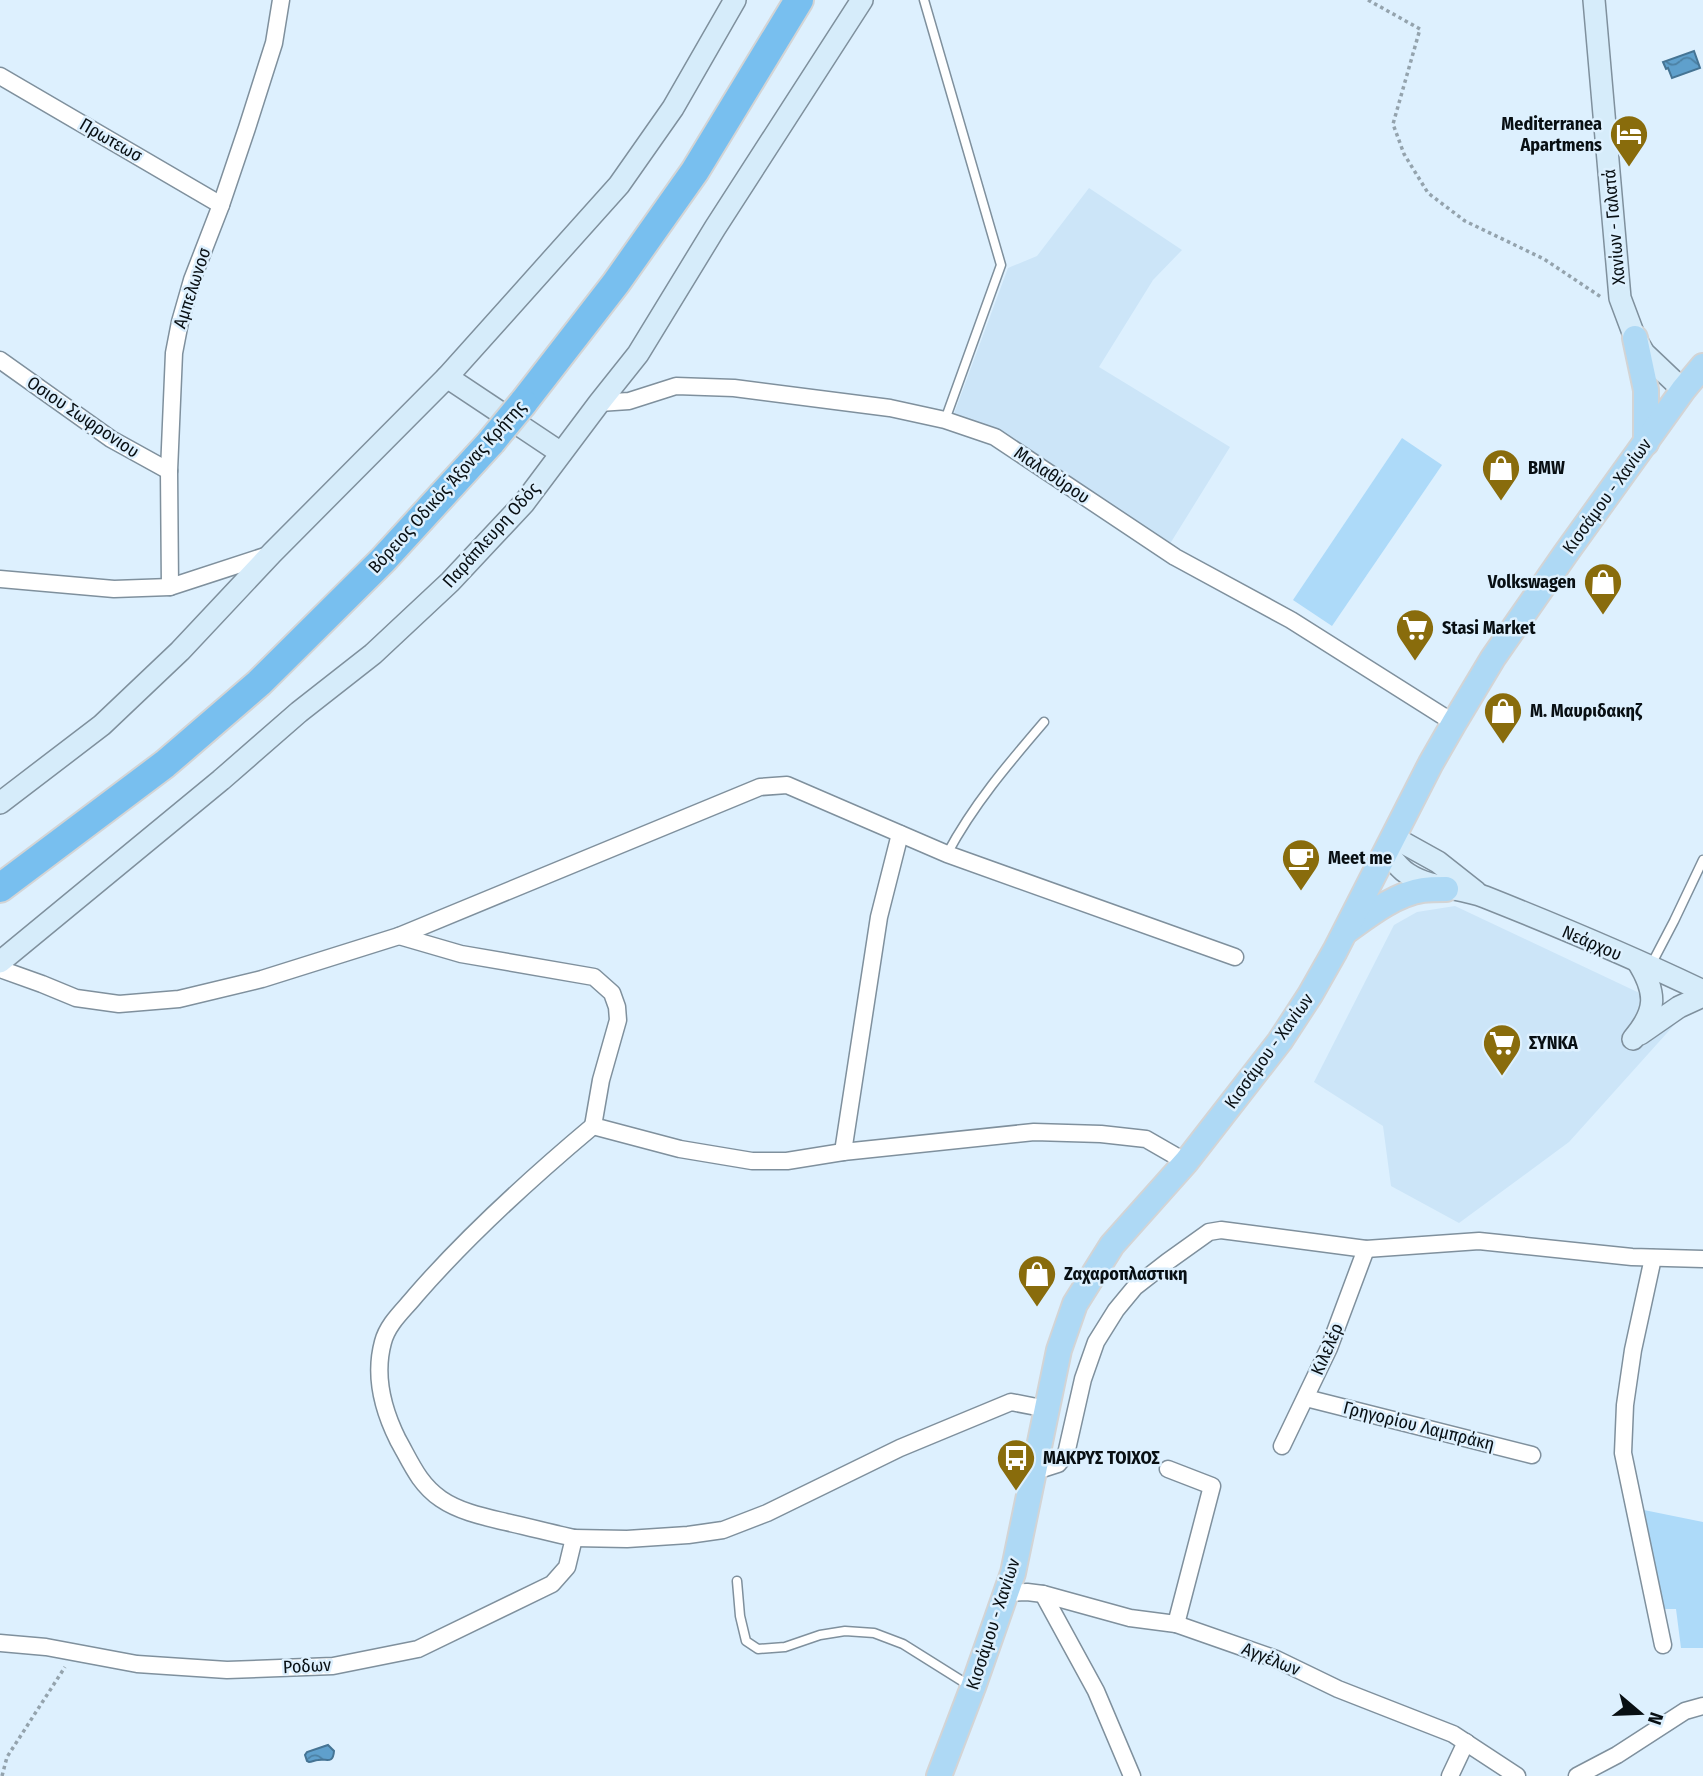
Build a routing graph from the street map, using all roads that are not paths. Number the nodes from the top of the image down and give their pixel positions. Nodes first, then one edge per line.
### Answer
1 (281, 0) edge
2 (735, 0) edge
3 (799, 0) edge
4 (862, 0) edge
5 (924, 0) edge
6 (1594, 0) edge
7 (0, 76) edge
8 (221, 205) junction
9 (1635, 338) junction
10 (0, 360) edge
11 (1702, 368) edge
12 (447, 377) junction
13 (1684, 390) junction
14 (599, 403) junction
15 (945, 420) junction
16 (1646, 443) junction
17 (561, 453) junction
18 (169, 471) junction
19 (272, 553) junction
20 (0, 579) edge
21 (170, 587) junction
22 (1044, 722) dead end
23 (1454, 723) junction
24 (0, 803) edge
25 (900, 834) junction
26 (1390, 843) junction
27 (947, 854) junction
28 (1703, 860) edge
29 (1449, 881) junction
30 (0, 888) edge
31 (1345, 932) junction
32 (399, 936) junction
33 (1235, 957) dead end
34 (0, 962) edge
35 (1644, 965) junction
36 (0, 970) edge
37 (1703, 994) edge
38 (593, 1126) junction
39 (843, 1152) junction
40 (1186, 1162) junction
41 (1366, 1249) junction
42 (1653, 1258) junction
43 (1703, 1259) edge
44 (1306, 1398) junction
45 (1047, 1409) junction
46 (1282, 1446) dead end
47 (1532, 1455) dead end
48 (1168, 1469) dead end
49 (1033, 1472) junction
50 (573, 1541) junction
51 (737, 1581) dead end
52 (1007, 1593) junction
53 (1043, 1594) junction
54 (1176, 1624) junction
55 (0, 1643) edge
56 (1663, 1644) dead end
57 (973, 1687) junction
58 (1703, 1706) edge
59 (1466, 1742) junction
60 (939, 1776) edge
61 (1132, 1776) edge
62 (1450, 1776) edge
63 (1517, 1776) edge
64 (1577, 1776) edge

1 - 8 street, Αμπελωνοσ
2 - 12 street
3 - 30 highway, Βόρειος Οδικός Άξονας Κρήτης, bridge
4 - 14 street, Παράπλευρη Οδός
5 - 15 lane
6 - 9 street, Χανίων - Γαλατά
7 - 8 street, Πρωτεωσ
8 - 18 street, Αμπελωνοσ
9 - 13 street, Χανίων - Γαλατά
9 - 16 main road
10 - 18 street, Οσιου Σωφρονιου
11 - 13 main road, Κισσάμου - Χανίων
12 - 17 street
12 - 19 street
13 - 16 main road, Κισσάμου - Χανίων
14 - 15 street, Μαλαθύρου
14 - 17 street, Παράπλευρη Οδός
15 - 23 street, Μαλαθύρου
16 - 23 main road, Κισσάμου - Χανίων
17 - 34 street, Παράπλευρη Οδός
18 - 21 street, Αμπελωνοσ
19 - 21 street
19 - 24 street
20 - 21 street
22 - 27 lane
23 - 26 main road, Κισσάμου - Χανίων
25 - 27 street
25 - 32 street
25 - 39 street
26 - 29 street, Νεάρχου
26 - 31 main road, Κισσάμου - Χανίων
27 - 33 street
28 - 35 lane
29 - 31 main road
29 - 35 street, Νεάρχου
31 - 40 main road, Κισσάμου - Χανίων
32 - 36 street
32 - 38 street
35 - 37 street, Νεάρχου
35 - 37 street
38 - 39 street
38 - 50 street
39 - 40 street
40 - 45 main road, Κισσάμου - Χανίων
41 - 42 street
41 - 44 street, Κιλελέρ
41 - 49 street
42 - 43 street
42 - 56 street
44 - 46 street, Κιλελέρ
44 - 47 street, Γρηγορίου Λαμπράκη
45 - 49 main road, Κισσάμου - Χανίων
45 - 50 street
48 - 54 street
49 - 52 main road, Κισσάμου - Χανίων
50 - 55 street, Ροδων
51 - 57 lane
52 - 53 street, Αγγέλων
52 - 57 main road, Κισσάμου - Χανίων
53 - 54 street, Αγγέλων
53 - 61 street
54 - 59 street, Αγγέλων
57 - 60 main road, Κισσάμου - Χανίων
58 - 64 street
59 - 62 street
59 - 63 street, Αγγέλων

